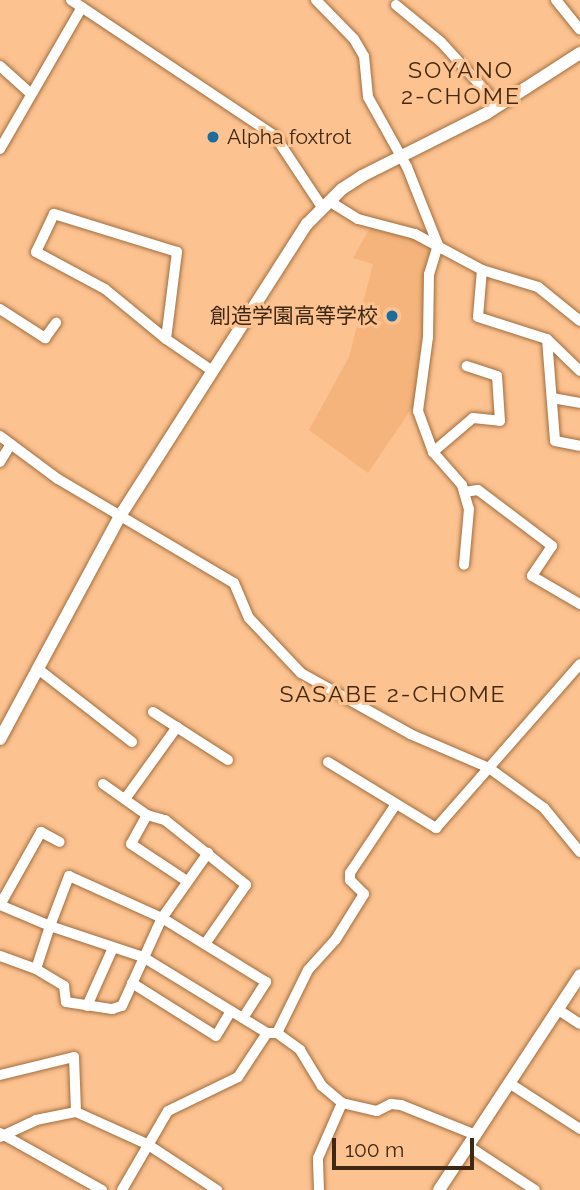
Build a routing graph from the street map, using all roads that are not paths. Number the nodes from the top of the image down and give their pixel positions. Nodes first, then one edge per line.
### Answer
1 (71, 0) edge
2 (316, 0) edge
3 (556, 0) edge
4 (396, 5) dead end
5 (82, 7) junction
6 (580, 30) edge
7 (578, 56) edge
8 (2, 72) edge
9 (30, 93) junction
10 (499, 106) junction
11 (0, 149) edge
12 (401, 156) junction
13 (326, 204) junction
14 (438, 245) junction
15 (482, 270) junction
16 (0, 309) edge
17 (580, 321) edge
18 (56, 323) dead end
19 (166, 339) junction
20 (547, 339) junction
21 (467, 366) dead end
22 (211, 370) junction
23 (580, 371) edge
24 (552, 398) junction
25 (580, 403) edge
26 (0, 436) edge
27 (11, 444) junction
28 (580, 446) edge
29 (433, 452) junction
30 (0, 462) edge
31 (464, 492) junction
32 (120, 516) junction
33 (464, 565) dead end
34 (580, 604) edge
35 (580, 664) edge
36 (38, 669) junction
37 (153, 712) dead end
38 (177, 727) junction
39 (0, 739) edge
40 (132, 742) dead end
41 (228, 760) dead end
42 (328, 762) dead end
43 (489, 768) junction
44 (103, 784) dead end
45 (125, 799) junction
46 (396, 804) junction
47 (147, 815) junction
48 (61, 842) dead end
49 (580, 852) edge
50 (208, 853) junction
51 (187, 881) junction
52 (0, 905) edge
53 (162, 918) junction
54 (50, 926) junction
55 (205, 944) junction
56 (113, 948) junction
57 (0, 956) edge
58 (143, 957) junction
59 (36, 969) junction
60 (580, 975) edge
61 (132, 983) junction
62 (87, 1006) junction
63 (557, 1009) junction
64 (231, 1011) junction
65 (243, 1018) junction
66 (580, 1024) edge
67 (272, 1033) junction
68 (0, 1075) edge
69 (509, 1083) junction
70 (342, 1103) junction
71 (76, 1112) junction
72 (580, 1129) edge
73 (1, 1135) edge
74 (472, 1140) junction
75 (147, 1144) junction
76 (102, 1190) edge
77 (122, 1190) edge
78 (217, 1190) edge
79 (319, 1190) edge
80 (439, 1190) edge
81 (535, 1190) edge

1 - 5 street
2 - 12 street
3 - 6 street
4 - 10 street
5 - 9 street
5 - 13 street
7 - 10 street
8 - 9 street
9 - 11 street
10 - 12 street
12 - 13 street
12 - 14 street
13 - 14 street
13 - 22 street
14 - 15 street
14 - 29 street
15 - 17 street
15 - 20 street
16 - 18 street
19 - 19 street
19 - 22 street
20 - 23 street
20 - 24 street
21 - 29 street
22 - 32 street
24 - 25 street
24 - 28 street
26 - 27 street
27 - 30 street
27 - 32 street
29 - 31 street
31 - 33 street
31 - 34 street
32 - 36 street
32 - 43 street
35 - 43 street
36 - 39 street
36 - 40 street
37 - 38 street
38 - 41 street
38 - 45 street
42 - 46 street
43 - 46 street
43 - 49 street
44 - 45 street
45 - 47 street
46 - 67 street
47 - 50 street
47 - 51 street
48 - 52 street
50 - 51 street
50 - 55 street
51 - 53 street
52 - 54 street
53 - 54 street
53 - 55 street
53 - 58 street
54 - 56 street
54 - 59 street
55 - 65 street
56 - 58 street
56 - 62 street
57 - 59 street
58 - 61 street
58 - 64 street
59 - 62 street
60 - 63 street
61 - 62 street
61 - 64 street
63 - 66 street
63 - 69 street
64 - 65 street
65 - 67 street
67 - 70 street
67 - 75 street
68 - 71 street
69 - 72 street
69 - 74 street
70 - 74 street
70 - 79 street
71 - 73 street
71 - 75 street
73 - 76 street
74 - 80 street
74 - 81 street
75 - 77 street
75 - 78 street

